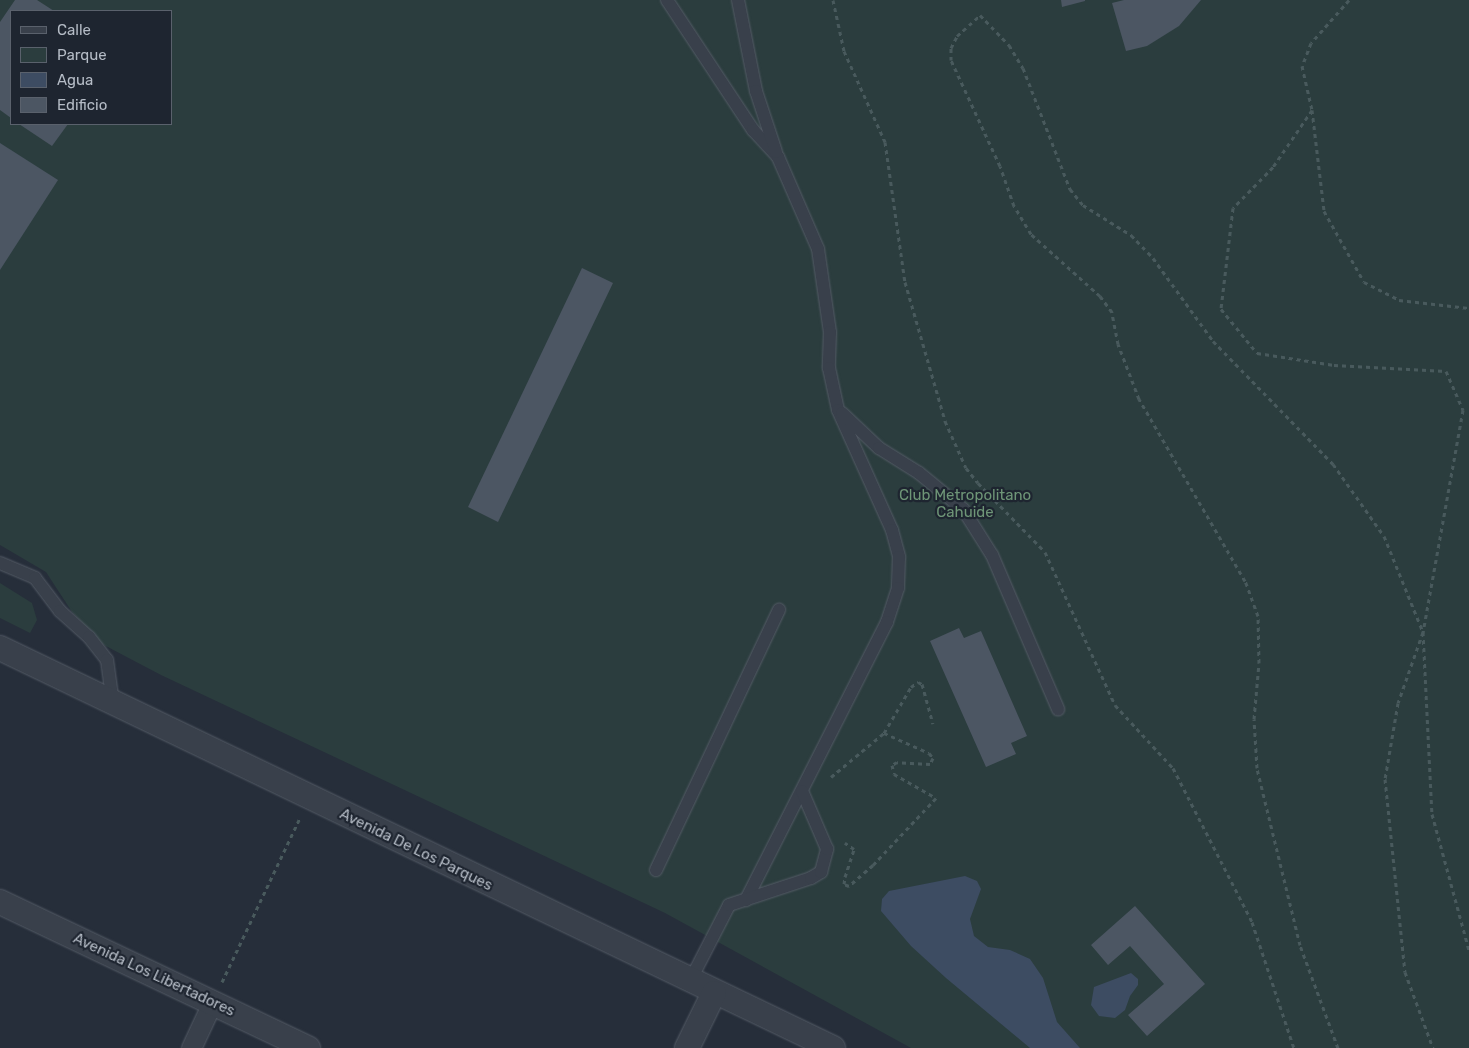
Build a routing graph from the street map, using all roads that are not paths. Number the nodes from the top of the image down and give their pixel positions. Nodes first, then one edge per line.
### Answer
1 (667, 0) edge
2 (738, 0) edge
3 (778, 157) junction
4 (838, 410) junction
5 (0, 563) edge
6 (779, 610) dead end
7 (0, 648) edge
8 (113, 703) junction
9 (1058, 709) dead end
10 (803, 796) junction
11 (656, 870) dead end
12 (746, 900) junction
13 (0, 902) edge
14 (690, 981) junction
15 (714, 993) junction
16 (212, 1002) junction
17 (191, 1048) edge
18 (308, 1048) edge
19 (687, 1048) edge
20 (833, 1048) edge

1 - 3 lane
2 - 3 lane
3 - 4 lane
4 - 9 lane
4 - 10 lane
5 - 8 lane
6 - 11 lane
7 - 8 street, Avenida De Los Parques
8 - 14 street, Avenida De Los Parques
10 - 12 lane
10 - 12 lane
12 - 14 lane
13 - 16 street, Avenida Los Libertadores
14 - 15 street, Avenida De Los Parques
15 - 19 street
15 - 20 street, Avenida De Los Parques
16 - 17 street
16 - 18 street, Avenida Los Libertadores

